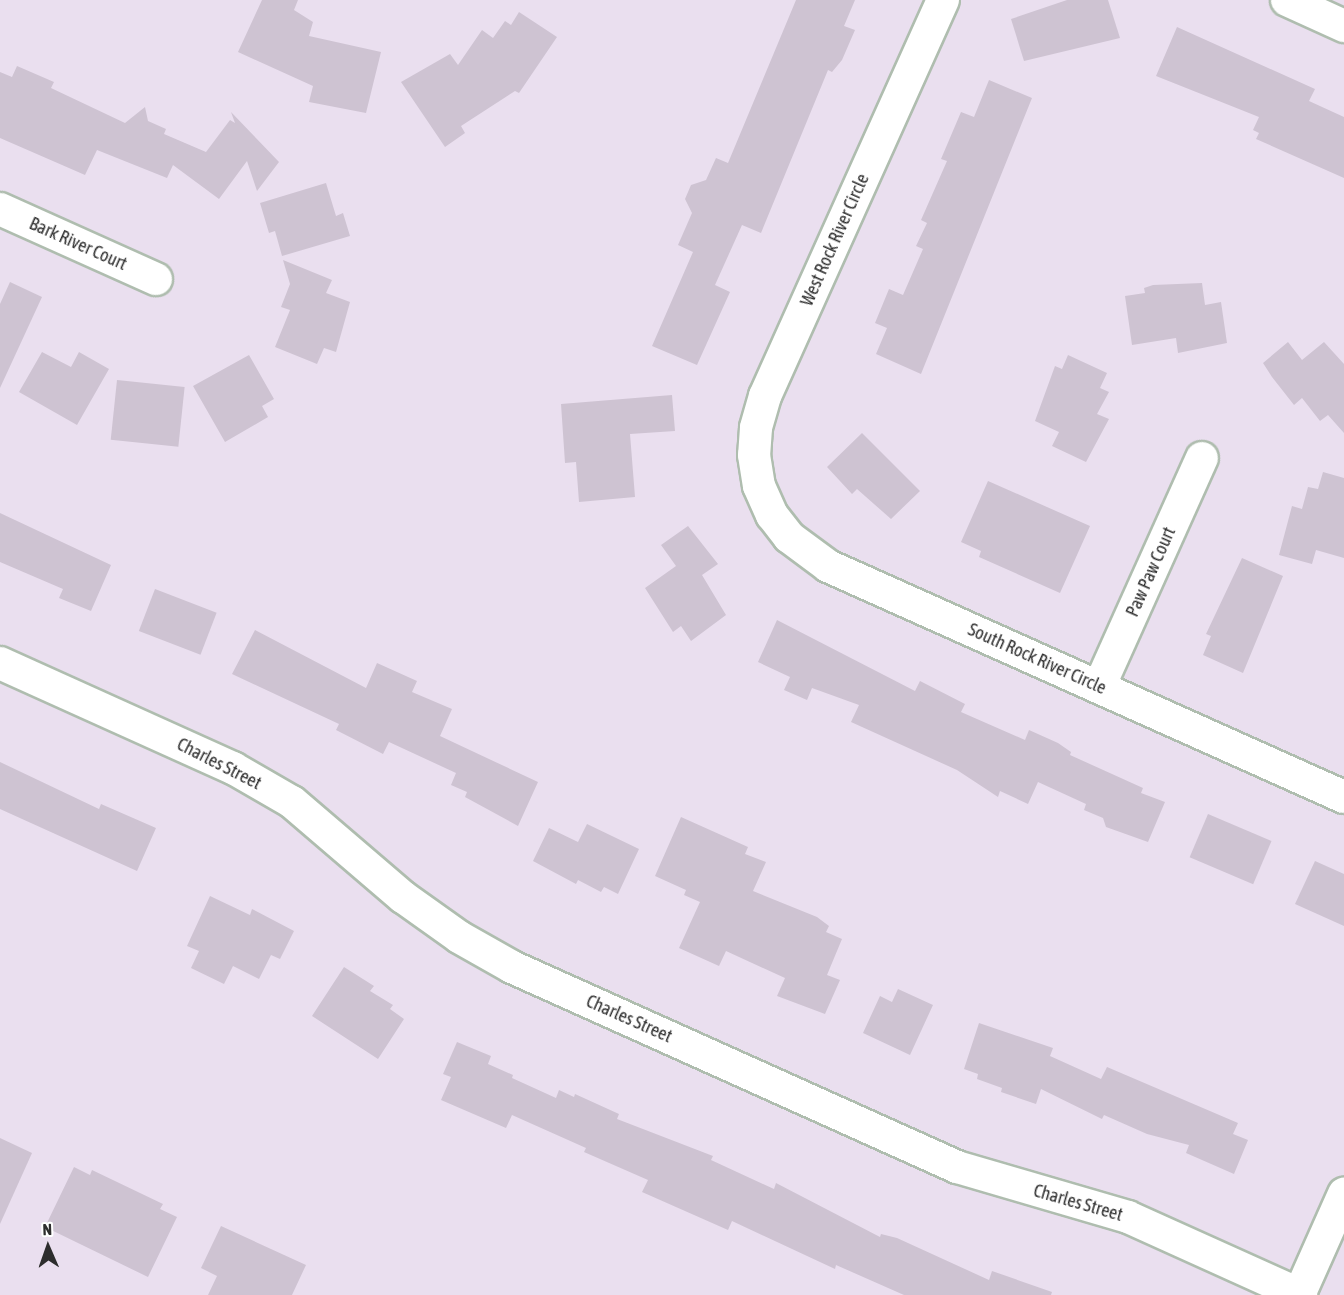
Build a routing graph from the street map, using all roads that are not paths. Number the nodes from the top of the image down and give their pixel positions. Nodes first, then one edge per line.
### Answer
1 (943, 0) edge
2 (1287, 0) edge
3 (1344, 26) edge
4 (0, 209) edge
5 (156, 279) dead end
6 (1202, 458) dead end
7 (759, 486) joint
8 (0, 663) edge
9 (1100, 687) junction
10 (1344, 797) edge
11 (1344, 1194) edge
12 (1300, 1295) edge

1 - 7 street, West Rock River Circle
2 - 3 street
4 - 5 street, Bark River Court
6 - 9 street, Paw Paw Court
7 - 9 street, South Rock River Circle
8 - 12 street, Charles Street
9 - 10 street, South Rock River Circle
11 - 12 street

